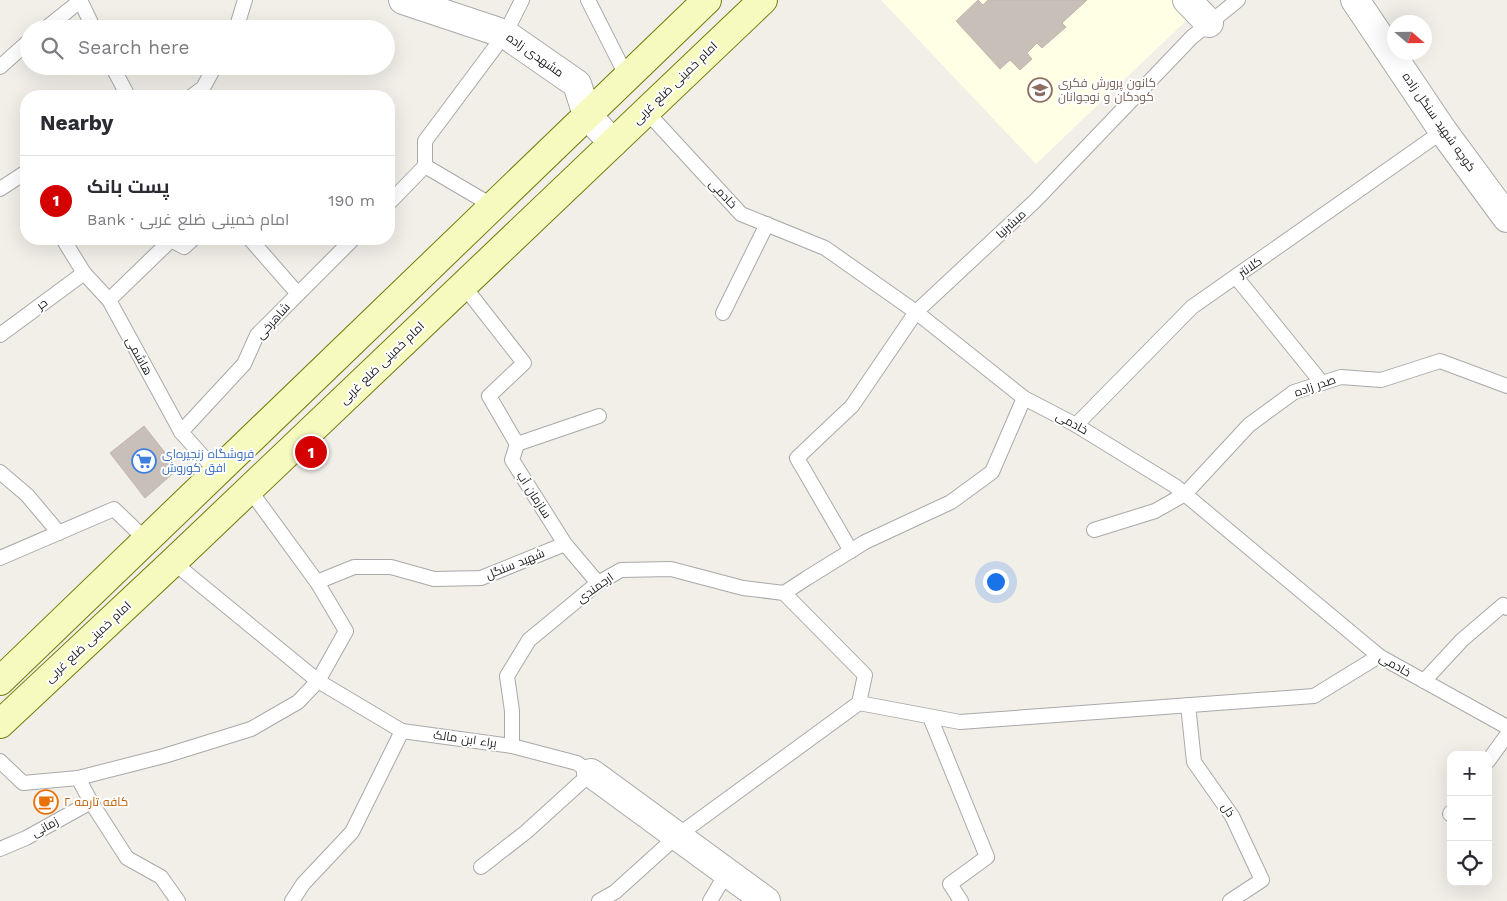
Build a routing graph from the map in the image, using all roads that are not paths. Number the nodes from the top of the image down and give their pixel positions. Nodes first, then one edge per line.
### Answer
1 (80, 0) edge
2 (245, 0) edge
3 (403, 0) edge
4 (522, 0) edge
5 (588, 0) edge
6 (707, 0) edge
7 (763, 0) edge
8 (1187, 0) edge
9 (1238, 0) edge
10 (1356, 0) edge
11 (55, 20) edge
12 (90, 20) edge
13 (239, 20) edge
14 (1209, 23) junction
15 (505, 34) junction
16 (20, 49) edge
17 (0, 67) edge
18 (117, 75) edge
19 (210, 75) edge
20 (627, 77) junction
21 (125, 90) edge
22 (200, 90) edge
23 (646, 111) junction
24 (587, 115) junction
25 (1443, 131) junction
26 (613, 143) junction
27 (425, 166) junction
28 (20, 176) edge
29 (0, 189) edge
30 (395, 197) edge
31 (493, 206) junction
32 (1507, 218) edge
33 (767, 224) junction
34 (67, 245) edge
35 (166, 245) edge
36 (255, 245) edge
37 (347, 245) edge
38 (84, 273) junction
39 (1236, 277) junction
40 (463, 285) junction
41 (298, 294) junction
42 (109, 300) junction
43 (916, 312) junction
44 (723, 313) dead end
45 (0, 335) edge
46 (1322, 383) junction
47 (1507, 386) edge
48 (1024, 398) junction
49 (600, 416) dead end
50 (1076, 424) junction
51 (181, 432) junction
52 (517, 444) junction
53 (0, 472) edge
54 (217, 472) junction
55 (249, 489) junction
56 (1185, 494) junction
57 (1094, 530) dead end
58 (59, 533) junction
59 (146, 540) junction
60 (565, 544) junction
61 (851, 551) junction
62 (0, 558) edge
63 (173, 562) junction
64 (317, 582) junction
65 (598, 583) junction
66 (784, 594) junction
67 (1507, 608) edge
68 (1379, 656) junction
69 (0, 681) edge
70 (318, 681) junction
71 (1424, 682) junction
72 (859, 703) junction
73 (1188, 705) junction
74 (930, 717) junction
75 (0, 724) edge
76 (1507, 727) edge
77 (402, 730) junction
78 (1507, 735) edge
79 (512, 746) junction
80 (1492, 756) edge
81 (0, 761) edge
82 (591, 773) junction
83 (78, 778) junction
84 (91, 802) junction
85 (678, 836) junction
86 (0, 849) edge
87 (481, 867) dead end
88 (727, 872) junction
89 (178, 901) edge
90 (292, 901) edge
91 (600, 901) edge
92 (710, 901) edge
93 (766, 901) edge
94 (961, 901) edge
95 (1230, 901) edge

1 - 11 lane
1 - 12 lane
2 - 13 lane
3 - 15 street, مشهدی زاده
4 - 15 lane
5 - 20 lane
6 - 20 main road
7 - 23 main road, امام خمینی ضلع غربی
8 - 14 street
9 - 14 lane, مبشرنیا
10 - 25 street, کوچه شهید سنگل زاده
14 - 43 lane, مبشرنیا
15 - 24 street, مشهدی زاده
15 - 27 lane
16 - 17 lane
18 - 21 lane
19 - 22 lane
20 - 24 main road
23 - 26 main road, امام خمینی ضلع غربی
23 - 33 lane, خادمی
24 - 26 street
24 - 31 main road
25 - 32 street, کوچه شهید سنگل زاده
25 - 39 lane, کلانتر
26 - 40 main road, امام خمینی ضلع غربی
27 - 30 lane
27 - 31 lane
28 - 29 lane
31 - 54 main road
33 - 43 lane, خادمی
33 - 44 lane
34 - 38 lane, هاشمی
35 - 42 lane
36 - 41 lane
37 - 41 lane, شاهرخی
38 - 42 lane, هاشمی
38 - 45 lane, حر
39 - 46 lane
39 - 50 lane, کلانتر
40 - 52 lane
40 - 55 main road, امام خمینی ضلع غربی
41 - 51 lane, شاهرخی
42 - 51 lane, هاشمی
43 - 48 lane, خادمی
43 - 61 lane, مبشرنیا
46 - 47 lane, صدر زاده
46 - 56 lane, صدر زاده
48 - 50 lane, خادمی
48 - 61 lane
49 - 52 lane
50 - 56 lane, خادمی
51 - 54 lane, هاشمی
52 - 60 lane, سازمان آب
53 - 58 lane
54 - 59 main road
55 - 63 main road, امام خمینی ضلع غربی
55 - 64 lane
56 - 57 lane, صدر زاده
56 - 68 lane, خادمی
58 - 59 lane
58 - 62 lane
59 - 69 main road
60 - 64 lane, شهید سنگل
60 - 65 lane, سازمان آب
61 - 66 lane
63 - 70 lane, براء ابن مالک
63 - 75 main road, امام خمینی ضلع غربی
64 - 70 lane
65 - 66 lane, ارجمندی
65 - 79 lane, ارجمندی
66 - 72 lane
67 - 71 lane
68 - 71 lane, خادمی
68 - 73 lane
70 - 77 lane, براء ابن مالک
70 - 83 lane
71 - 76 lane, خادمی
72 - 74 lane
72 - 85 lane
73 - 74 lane
73 - 95 lane, ذل
74 - 94 lane
77 - 79 lane, براء ابن مالک
77 - 90 lane
78 - 80 lane
79 - 82 lane, براء ابن مالک
81 - 83 lane
82 - 85 street, براء ابن مالک
82 - 87 lane
83 - 84 lane
84 - 86 lane, زمانی
84 - 89 lane
85 - 88 street, براء ابن مالک
85 - 91 lane
88 - 92 lane
88 - 93 street, براء ابن مالک

